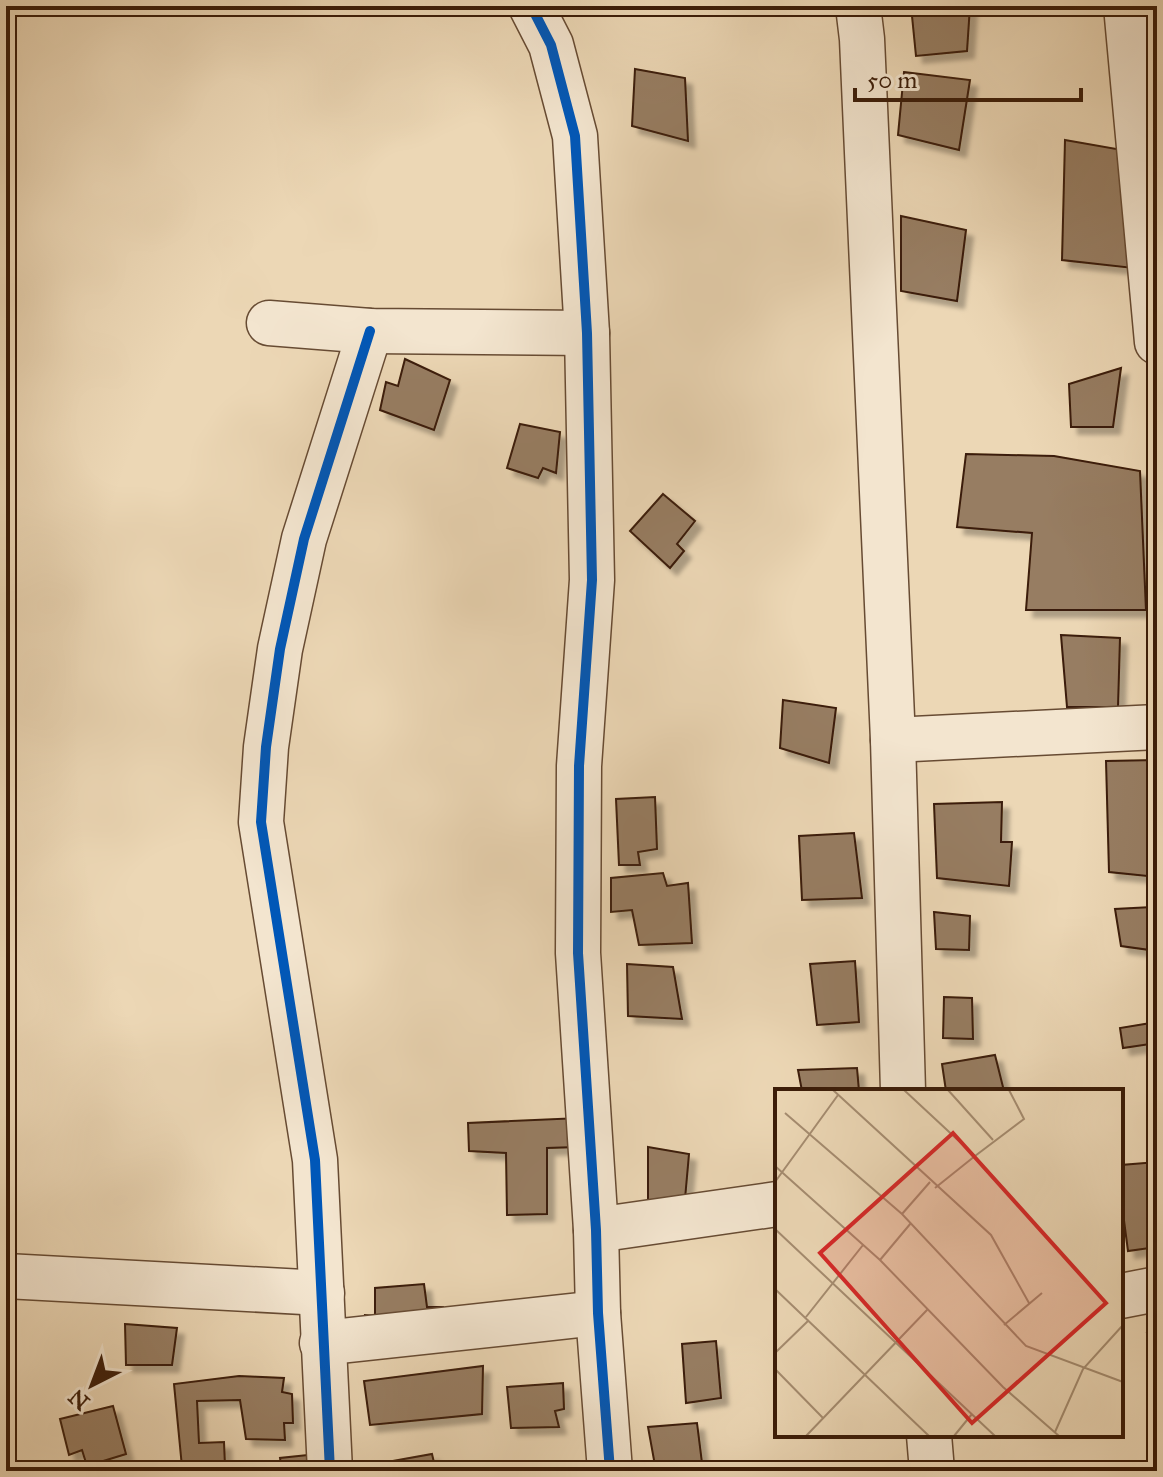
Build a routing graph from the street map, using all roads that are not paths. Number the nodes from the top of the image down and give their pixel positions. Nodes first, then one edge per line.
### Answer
1 (531, 6) edge
2 (858, 6) edge
3 (1138, 28) edge
4 (269, 323) dead end
5 (370, 331) junction
6 (587, 333) junction
7 (1157, 342) edge
8 (1157, 727) edge
9 (893, 740) junction
10 (903, 1089) edge
11 (775, 1204) edge
12 (596, 1230) junction
13 (6, 1276) edge
14 (1157, 1289) edge
15 (322, 1293) junction
16 (1123, 1296) edge
17 (598, 1313) junction
18 (322, 1343) junction
19 (929, 1437) edge
20 (330, 1471) edge
21 (610, 1471) edge
22 (932, 1471) edge

1 - 6 street
2 - 9 street
3 - 7 street
4 - 5 street
5 - 6 street
5 - 15 street
6 - 12 street
8 - 9 street
9 - 10 street
11 - 12 street
12 - 17 street
13 - 15 street
14 - 16 street
15 - 18 street
17 - 18 street
17 - 21 street
18 - 20 street
19 - 22 street

